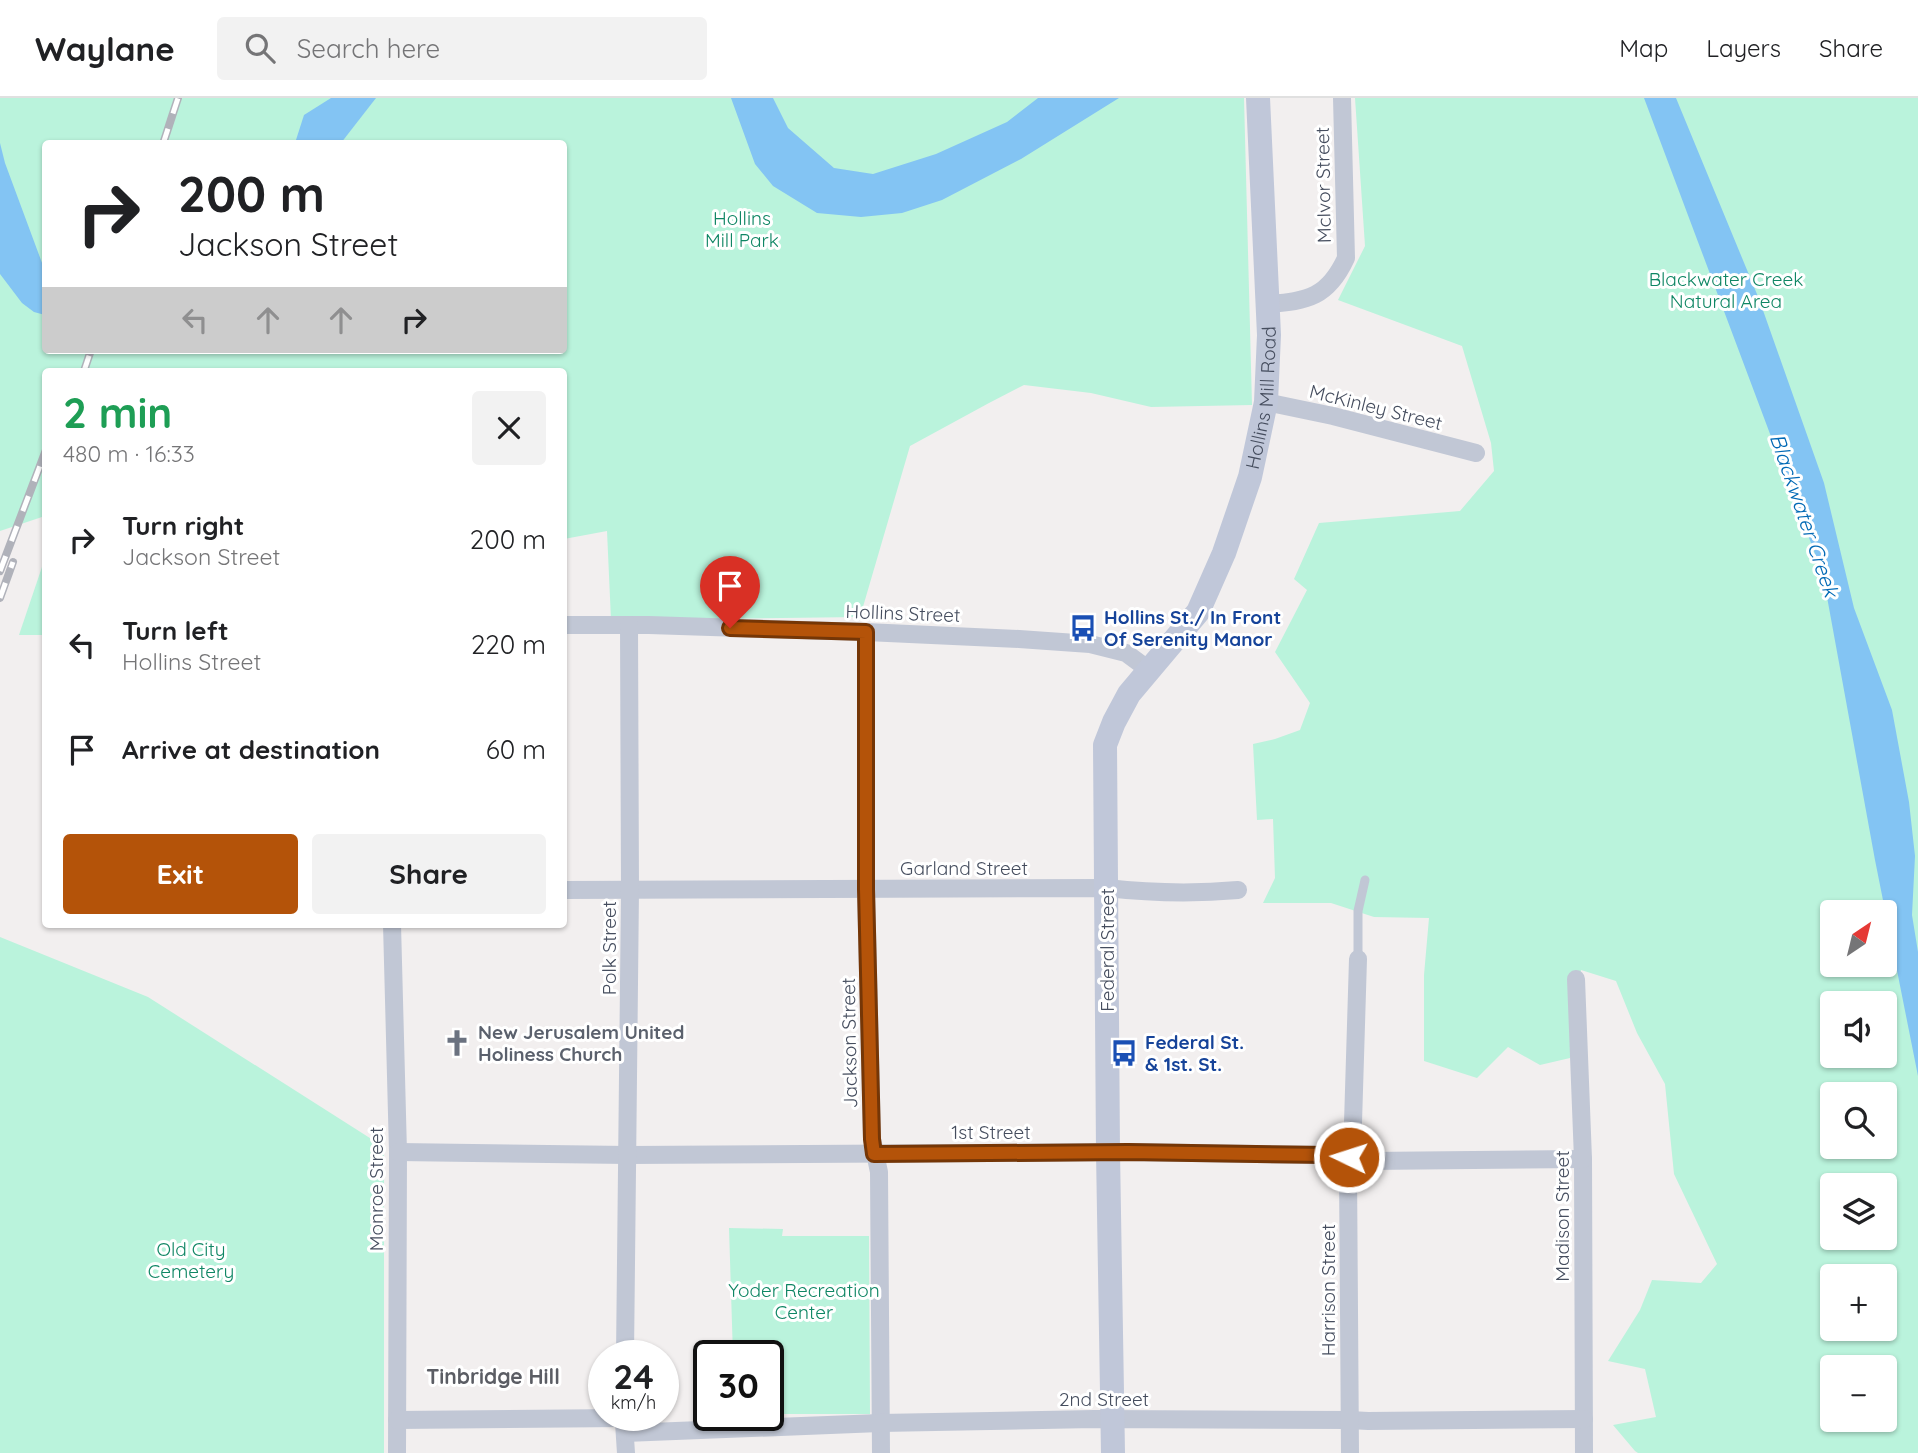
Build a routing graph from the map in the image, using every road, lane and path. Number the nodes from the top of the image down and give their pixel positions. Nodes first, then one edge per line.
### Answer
1 (1258, 98) edge
2 (1342, 98) edge
3 (1268, 304) junction
4 (1266, 402) junction
5 (1476, 453) dead end
6 (567, 625) edge
7 (629, 625) junction
8 (866, 632) junction
9 (1149, 670) junction
10 (1365, 880) dead end
11 (1107, 888) junction
12 (866, 889) junction
13 (567, 890) edge
14 (630, 890) junction
15 (1238, 890) dead end
16 (392, 928) edge
17 (1358, 959) joint
18 (1576, 979) dead end
19 (398, 1152) junction
20 (1108, 1152) junction
21 (874, 1154) junction
22 (628, 1155) junction
23 (1349, 1157) junction
24 (1583, 1159) junction
25 (625, 1340) edge
26 (1584, 1419) junction
27 (397, 1420) junction
28 (1113, 1420) junction
29 (1350, 1420) junction
30 (588, 1422) edge
31 (679, 1422) edge
32 (880, 1423) junction
33 (625, 1431) edge
34 (397, 1453) edge
35 (626, 1453) edge
36 (881, 1453) edge
37 (1113, 1453) edge
38 (1350, 1453) edge
39 (1584, 1453) edge

1 - 3 street, Hollins Mill Road
2 - 3 street, McIvor Street
3 - 4 street, Hollins Mill Road
4 - 5 street, McKinley Street
4 - 9 street, Hollins Mill Road
6 - 7 street, Hollins Street
7 - 8 street, Hollins Street
7 - 14 street, Polk Street
8 - 9 street, Hollins Street
8 - 12 street, Jackson Street
9 - 11 street, Federal Street
10 - 17 lane
11 - 12 street, Garland Street
11 - 15 street, Garland Street
11 - 20 street, Federal Street
12 - 14 street, Garland Street
12 - 21 street, Jackson Street
13 - 14 street, Garland Street
14 - 22 street, Polk Street
16 - 19 street, Monroe Street
17 - 23 street, Harrison Street
18 - 24 street, Madison Street
19 - 22 street, 1st Street
19 - 27 street, Monroe Street
20 - 21 street, 1st Street
20 - 23 street, 1st Street
20 - 28 street, Federal Street
21 - 22 street, 1st Street
21 - 32 street, Jackson Street
22 - 25 street, Polk Street
23 - 24 street, 1st Street
23 - 29 street, Harrison Street
24 - 26 street, Madison Street
26 - 29 street, 2nd Street
26 - 39 street, Madison Street
27 - 30 street, 2nd Street
27 - 34 street, Monroe Street
28 - 29 street, 2nd Street
28 - 32 street, 2nd Street
28 - 37 street, Federal Street
29 - 38 street, Harrison Street
31 - 32 street, 2nd Street
32 - 36 street, Jackson Street
33 - 35 street

